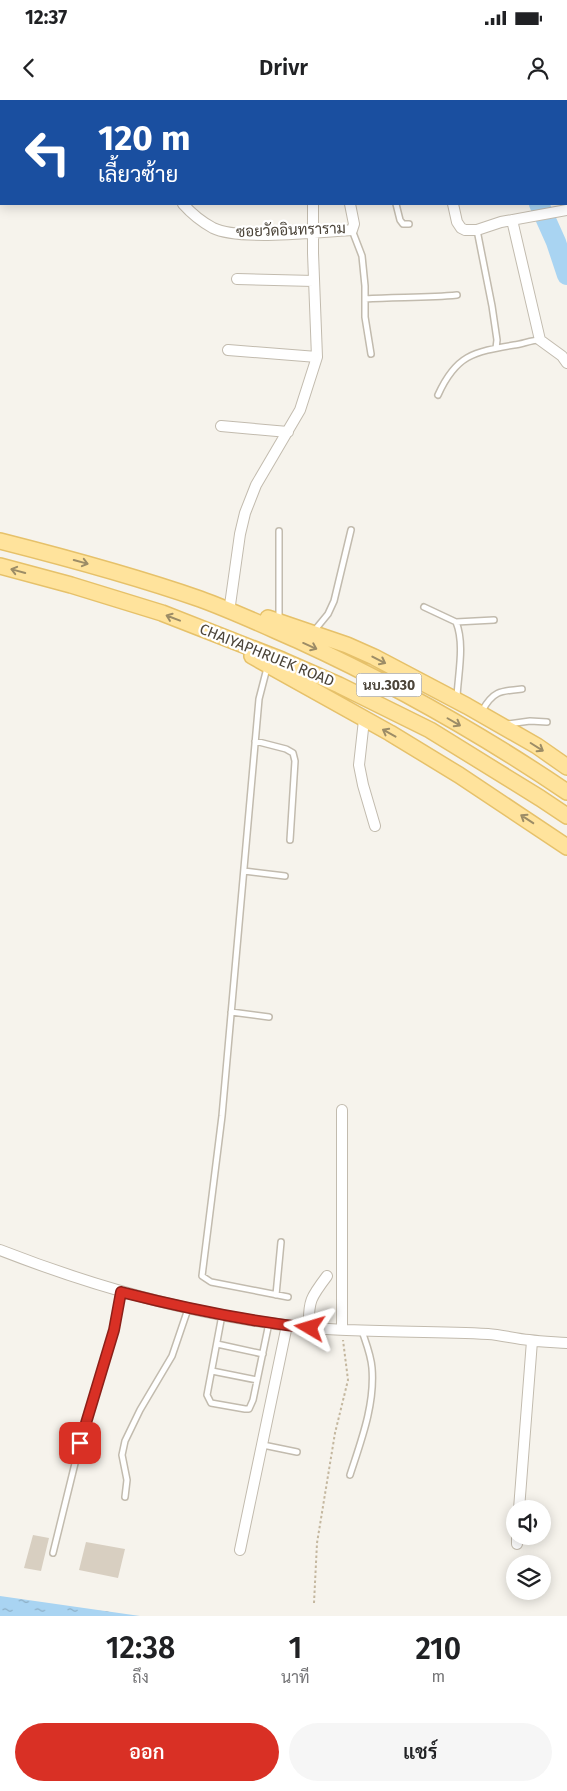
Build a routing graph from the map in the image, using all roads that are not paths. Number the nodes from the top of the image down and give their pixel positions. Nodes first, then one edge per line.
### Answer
1 (183, 205) edge
2 (313, 205) edge
3 (350, 205) edge
4 (396, 205) edge
5 (453, 205) edge
6 (567, 210) edge
7 (512, 220) junction
8 (409, 224) dead end
9 (352, 230) junction
10 (478, 230) junction
11 (312, 233) junction
12 (237, 279) dead end
13 (314, 281) junction
14 (457, 294) dead end
15 (365, 299) junction
16 (540, 340) junction
17 (496, 348) junction
18 (228, 350) dead end
19 (371, 354) dead end
20 (317, 357) junction
21 (567, 363) edge
22 (438, 395) dead end
23 (221, 426) dead end
24 (288, 432) junction
25 (351, 530) dead end
26 (278, 531) dead end
27 (0, 541) edge
28 (0, 566) edge
29 (201, 600) junction
30 (230, 604) junction
31 (424, 606) dead end
32 (494, 620) dead end
33 (279, 622) junction
34 (456, 622) junction
35 (312, 633) junction
36 (219, 635) junction
37 (268, 665) junction
38 (522, 688) dead end
39 (456, 700) junction
40 (481, 714) junction
41 (363, 719) junction
42 (547, 722) dead end
43 (501, 726) junction
44 (255, 741) junction
45 (567, 767) edge
46 (566, 792) edge
47 (567, 816) edge
48 (375, 826) dead end
49 (290, 840) dead end
50 (567, 846) edge
51 (244, 871) junction
52 (285, 876) dead end
53 (231, 1012) junction
54 (270, 1017) dead end
55 (342, 1110) dead end
56 (280, 1242) dead end
57 (0, 1250) edge
58 (327, 1276) dead end
59 (121, 1292) junction
60 (276, 1295) junction
61 (288, 1297) dead end
62 (188, 1309) junction
63 (222, 1315) junction
64 (269, 1324) junction
65 (288, 1326) junction
66 (310, 1328) junction
67 (342, 1330) junction
68 (362, 1330) junction
69 (532, 1341) junction
70 (567, 1343) edge
71 (217, 1344) junction
72 (263, 1354) junction
73 (212, 1371) junction
74 (257, 1380) junction
75 (263, 1445) junction
76 (297, 1452) dead end
77 (350, 1475) dead end
78 (126, 1497) dead end
79 (520, 1500) edge
80 (240, 1550) dead end
81 (52, 1553) dead end

1 - 11 street, ซอยวัดอินทราราม
2 - 11 street
3 - 9 street, ซอยวัดอินทราราม
4 - 8 lane
5 - 10 street
6 - 7 street
7 - 10 street
7 - 16 street
9 - 11 street, ซอยวัดอินทราราม
9 - 15 lane
10 - 17 lane
11 - 13 street
12 - 13 street
13 - 20 street
14 - 15 lane
15 - 19 lane
16 - 17 lane
16 - 21 street
17 - 22 lane
18 - 20 street
20 - 24 street
23 - 24 street
24 - 30 street
25 - 35 lane
26 - 33 lane
27 -> 29 main road, CHAIYAPHRUEK ROAD / นบ.3030
36 -> 28 main road, CHAIYAPHRUEK ROAD / นบ.3030
29 - 30 main road, CHAIYAPHRUEK ROAD / นบ.3030
29 -> 46 main road, CHAIYAPHRUEK ROAD / นบ.3030
30 - 33 main road, CHAIYAPHRUEK ROAD / นบ.3030
31 - 34 lane
32 - 34 lane
33 - 35 main road, CHAIYAPHRUEK ROAD / นบ.3030
34 - 39 lane
35 -> 39 main road, CHAIYAPHRUEK ROAD / นบ.3030
36 - 37 main road
36 - 47 main road, CHAIYAPHRUEK ROAD / นบ.3030
37 - 41 main road
37 - 44 lane
38 - 40 lane
39 - 40 main road, CHAIYAPHRUEK ROAD / นบ.3030
40 - 43 main road, CHAIYAPHRUEK ROAD / นบ.3030
41 - 48 street
50 -> 41 main road
42 - 43 lane
43 -> 45 main road, CHAIYAPHRUEK ROAD / นบ.3030
44 - 49 lane
44 - 51 lane
51 - 52 lane
51 - 53 lane
53 - 54 lane
53 - 60 lane
55 - 67 street
56 - 60 lane
57 - 59 street
58 - 66 street
59 - 62 street
59 - 81 lane
60 - 61 lane
62 - 63 street
62 - 78 lane
63 - 64 street
63 - 71 lane
64 - 65 street
64 - 72 lane
65 - 66 street
65 - 75 street
66 - 67 street
67 - 68 street
68 - 69 street
68 - 77 lane
69 - 70 street
69 - 79 street
71 - 72 lane
71 - 73 lane
72 - 74 lane
73 - 74 lane
73 - 74 lane
75 - 76 lane
75 - 80 street

